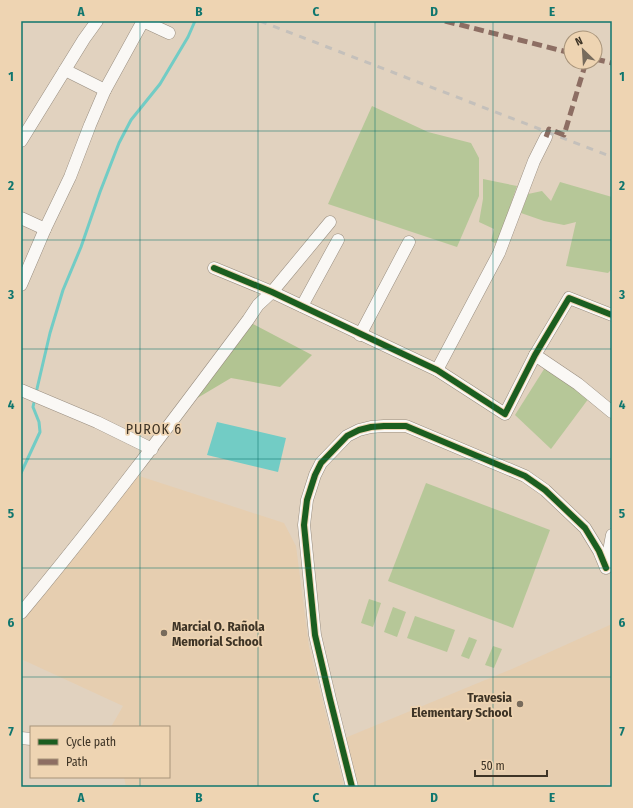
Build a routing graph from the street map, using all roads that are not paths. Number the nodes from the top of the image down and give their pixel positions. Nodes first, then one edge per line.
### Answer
1 (97, 21) edge
2 (169, 33) dead end
3 (65, 70) junction
4 (106, 90) junction
5 (546, 137) dead end
6 (21, 141) edge
7 (21, 218) edge
8 (330, 222) dead end
9 (46, 229) junction
10 (338, 240) dead end
11 (409, 242) dead end
12 (214, 268) dead end
13 (21, 285) edge
14 (272, 292) junction
15 (302, 306) junction
16 (612, 315) edge
17 (360, 335) junction
18 (535, 355) junction
19 (437, 370) junction
20 (21, 390) edge
21 (612, 412) edge
22 (152, 449) junction
23 (612, 535) edge
24 (21, 613) edge
25 (352, 787) edge

1 - 3 street
2 - 4 street
3 - 4 street
3 - 6 street
4 - 9 street
5 - 19 street
7 - 9 street
8 - 14 street
9 - 13 street
10 - 15 street
11 - 17 street
12 - 14 street
14 - 15 street
14 - 22 street
15 - 17 street
16 - 18 street
17 - 19 street
18 - 19 street
18 - 21 street
20 - 22 street
22 - 24 street
23 - 25 street

